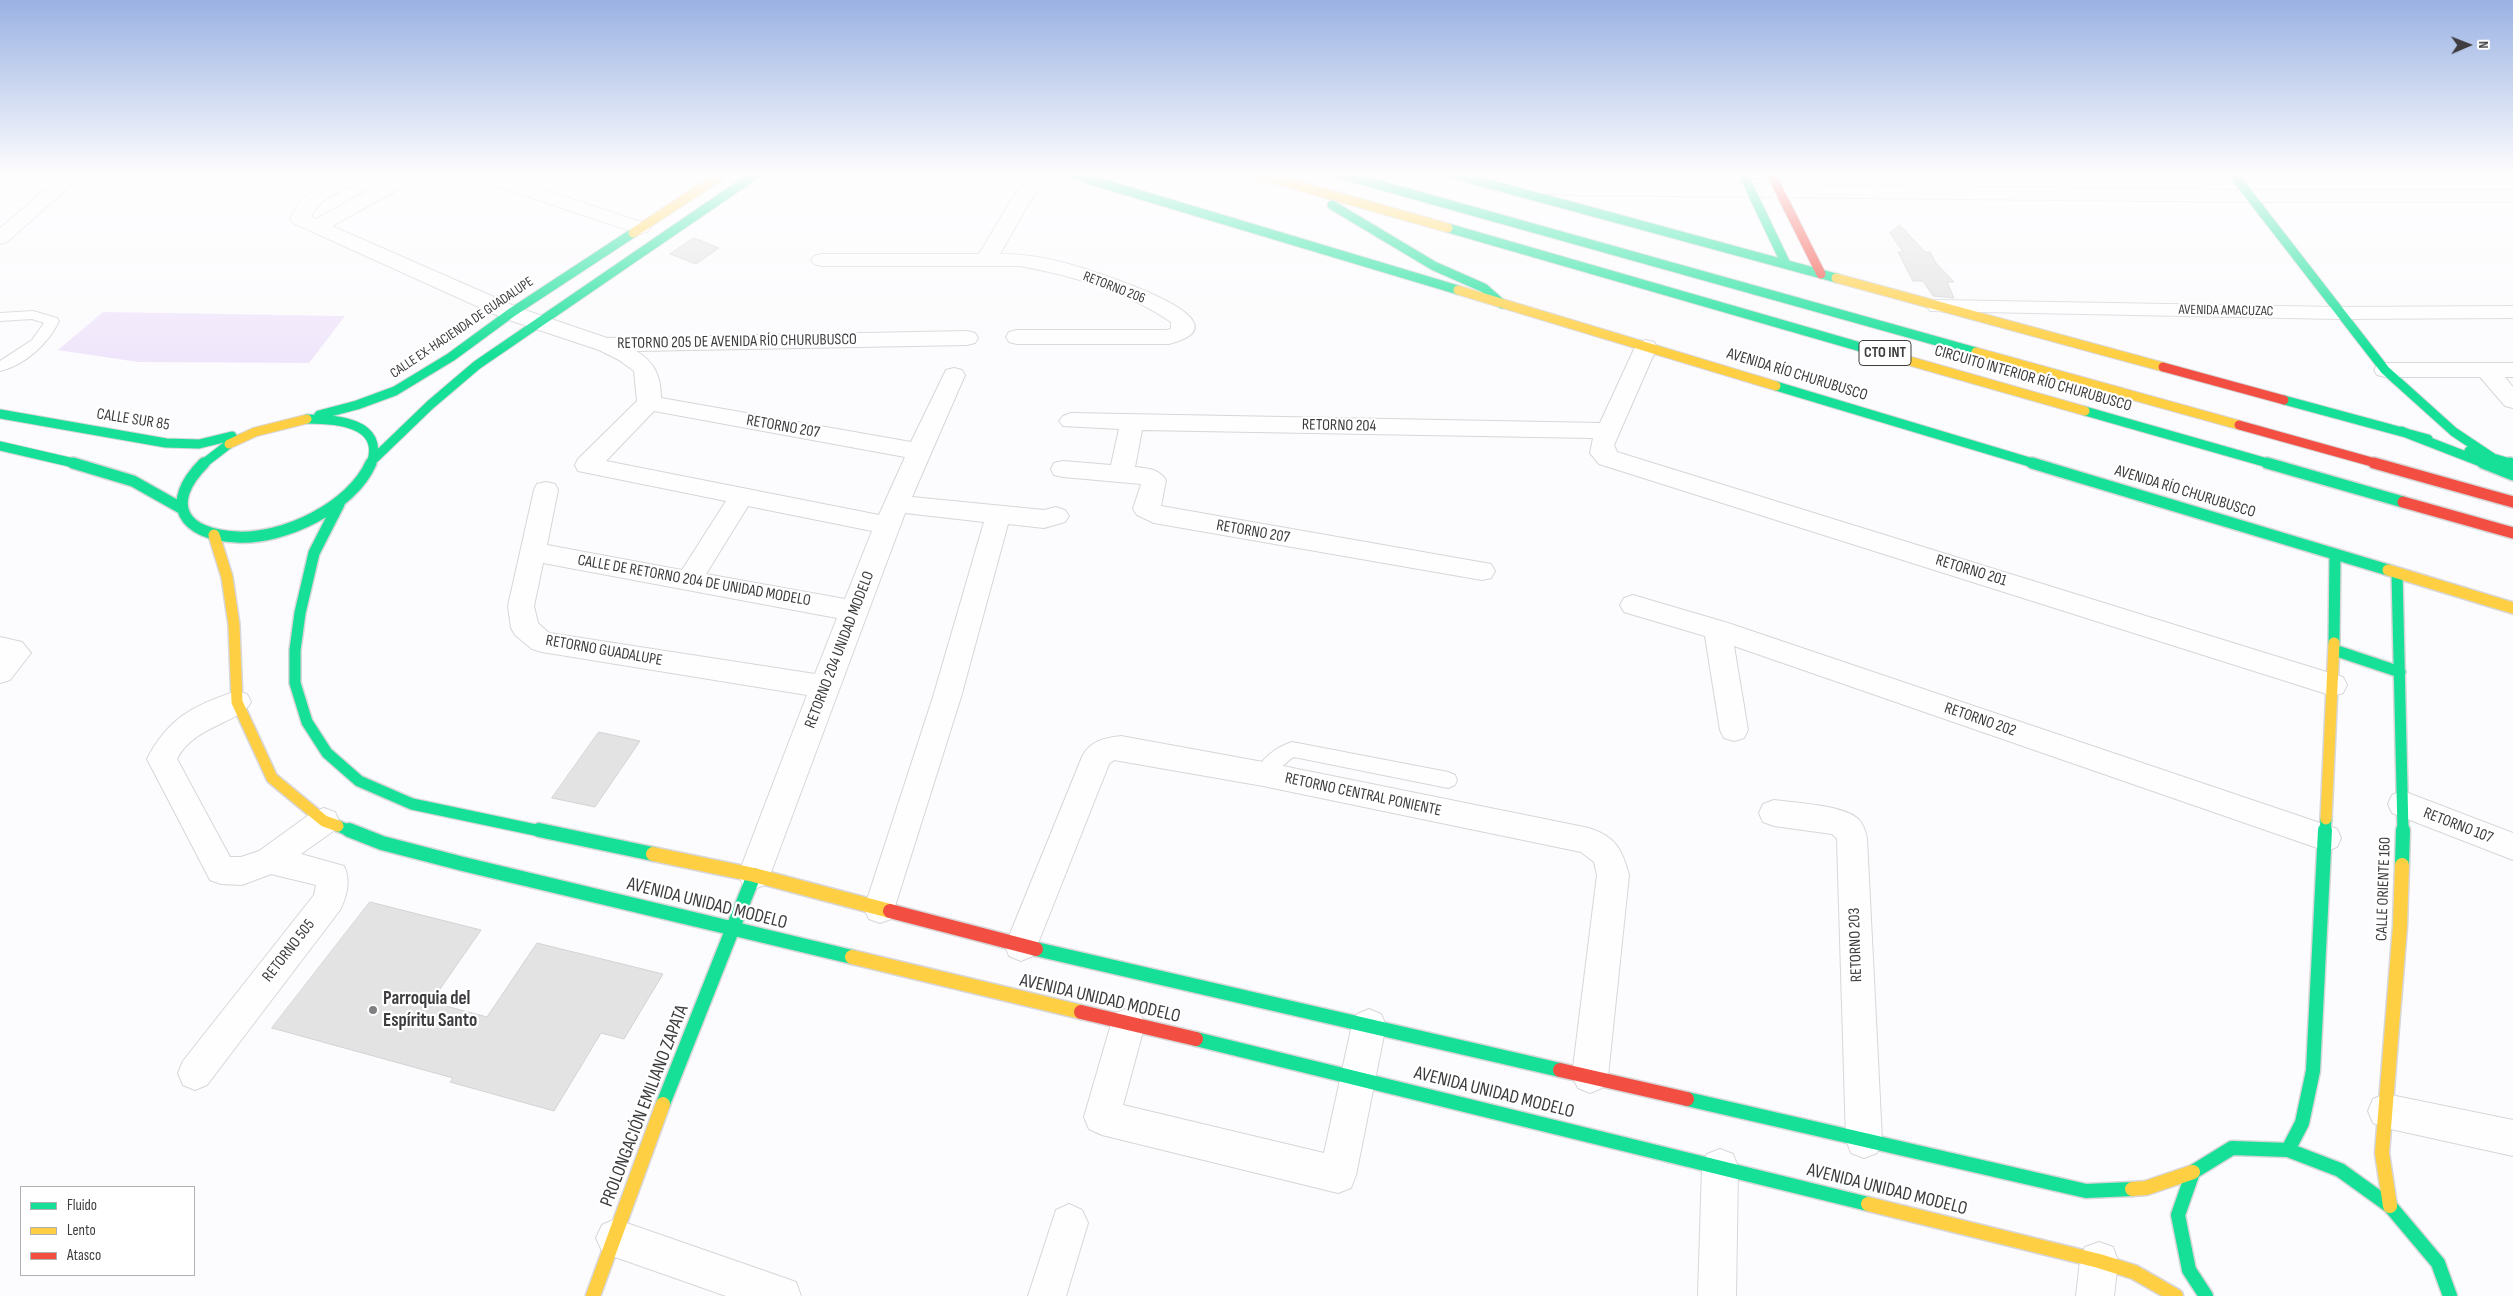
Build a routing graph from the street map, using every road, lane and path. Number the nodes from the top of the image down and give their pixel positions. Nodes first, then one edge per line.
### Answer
1 (336, 234) edge
2 (630, 234) edge
3 (667, 234) edge
4 (1001, 234) edge
5 (1272, 234) edge
6 (1382, 234) edge
7 (1470, 234) edge
8 (1556, 234) edge
9 (1677, 234) edge
10 (1772, 234) edge
11 (1801, 234) edge
12 (2280, 234) edge
13 (821, 260) dead end
14 (986, 260) junction
15 (1786, 264) junction
16 (1821, 274) junction
17 (1502, 304) junction
18 (1938, 306) junction
19 (2339, 312) junction
20 (2513, 312) edge
21 (511, 313) junction
22 (0, 317) edge
23 (537, 322) junction
24 (1018, 337) dead end
25 (968, 338) dead end
26 (605, 344) junction
27 (1646, 347) junction
28 (0, 367) edge
29 (2385, 370) junction
30 (2486, 370) junction
31 (2513, 370) edge
32 (954, 375) dead end
33 (2513, 401) edge
34 (649, 404) junction
35 (0, 414) edge
36 (307, 419) junction
37 (1071, 422) dead end
38 (1132, 422) junction
39 (260, 429) junction
40 (2401, 431) junction
41 (1608, 444) junction
42 (0, 446) edge
43 (917, 451) junction
44 (374, 458) junction
45 (2493, 458) junction
46 (2513, 464) edge
47 (1063, 470) dead end
48 (1121, 474) junction
49 (2513, 475) edge
50 (546, 490) dead end
51 (742, 496) junction
52 (2513, 502) edge
53 (339, 504) junction
54 (181, 508) junction
55 (891, 514) junction
56 (998, 515) junction
57 (1056, 516) dead end
58 (2513, 533) edge
59 (214, 535) junction
60 (533, 552) junction
61 (2335, 554) junction
62 (1482, 571) dead end
63 (2397, 573) junction
64 (689, 581) junction
65 (1633, 605) dead end
66 (2513, 608) edge
67 (854, 610) junction
68 (1718, 630) junction
69 (2334, 650) junction
70 (2400, 672) junction
71 (2333, 685) junction
72 (826, 686) junction
73 (238, 702) junction
74 (1734, 730) dead end
75 (1264, 774) junction
76 (1448, 780) dead end
77 (2403, 804) junction
78 (1774, 813) dead end
79 (324, 821) junction
80 (2326, 838) junction
81 (2513, 847) edge
82 (270, 860) junction
83 (754, 875) junction
84 (880, 909) junction
85 (732, 928) junction
86 (1021, 946) junction
87 (1128, 1024) junction
88 (1369, 1025) junction
89 (196, 1073) dead end
90 (1590, 1076) junction
91 (1358, 1078) junction
92 (2386, 1111) junction
93 (2513, 1138) edge
94 (1864, 1140) junction
95 (2288, 1150) junction
96 (1720, 1167) junction
97 (2193, 1172) junction
98 (2390, 1206) junction
99 (1069, 1223) dead end
100 (615, 1238) junction
101 (2097, 1278) edge
102 (593, 1296) edge
103 (782, 1296) edge
104 (1047, 1296) edge
105 (1717, 1296) edge
106 (2176, 1296) edge
107 (2206, 1296) edge
108 (2450, 1296) edge

1 - 21 street, RETORNO 205 DE AVENIDA RÍO CHURUBUSCO
2 - 21 main road, CALLE EX-HACIENDA DE GUADALUPE
3 - 23 main road
4 - 14 street
5 - 17 main road, AVENIDA RÍO CHURUBUSCO
6 - 17 main road
7 - 58 main road, CIRCUITO INTERIOR RÍO CHURUBUSCO / CTO INT
8 - 52 main road, CIRCUITO INTERIOR RÍO CHURUBUSCO / CTO INT
9 - 15 main road
10 - 15 main road
11 - 16 main road
12 - 19 main road
13 - 14 street, RETORNO 206
14 - 24 street, RETORNO 206
15 - 16 main road
16 - 18 main road
17 - 27 main road, AVENIDA RÍO CHURUBUSCO
18 - 19 street, AVENIDA AMACUZAC
18 - 40 main road
19 - 20 street, AVENIDA AMACUZAC
19 - 29 main road
21 - 23 street, RETORNO 205 DE AVENIDA RÍO CHURUBUSCO
21 - 36 main road, CALLE EX-HACIENDA DE GUADALUPE
22 - 28 lane
23 - 26 street, RETORNO 205 DE AVENIDA RÍO CHURUBUSCO
23 - 44 main road
25 - 26 street, RETORNO 205 DE AVENIDA RÍO CHURUBUSCO
26 - 34 street
27 - 41 street
27 - 61 main road, AVENIDA RÍO CHURUBUSCO
29 - 30 street
29 - 45 main road
30 - 31 street
30 - 33 street
32 - 43 street, RETORNO 204 UNIDAD MODELO
34 - 43 street, RETORNO 207
34 - 51 street
35 - 39 main road, CALLE SUR 85
36 - 39 main road
36 - 44 main road
37 - 38 street, RETORNO 204
38 - 41 street, RETORNO 204
38 - 48 street
39 - 54 main road
40 - 45 main road
40 - 49 main road
41 - 71 street, RETORNO 201
42 - 54 main road
43 - 55 street, RETORNO 204 UNIDAD MODELO
44 - 53 main road
45 - 46 main road
47 - 48 street, RETORNO 207
48 - 62 street, RETORNO 207
50 - 60 street, RETORNO GUADALUPE
51 - 55 street
51 - 64 street
53 - 59 main road
53 - 83 main road, AVENIDA UNIDAD MODELO
54 - 59 main road
55 - 56 street
55 - 67 street, RETORNO 204 UNIDAD MODELO
56 - 57 street
56 - 84 street
59 - 73 main road, AVENIDA UNIDAD MODELO
60 - 64 street, CALLE DE RETORNO 204 DE UNIDAD MODELO
60 - 72 street, RETORNO GUADALUPE
61 - 63 main road, AVENIDA RÍO CHURUBUSCO
61 - 69 main road
63 - 66 main road, AVENIDA RÍO CHURUBUSCO
63 - 70 main road, CALLE ORIENTE 160
64 - 67 street, CALLE DE RETORNO 204 DE UNIDAD MODELO
65 - 68 street, RETORNO 202
67 - 72 street, RETORNO 204 UNIDAD MODELO
68 - 74 street
68 - 80 street, RETORNO 202
69 - 70 main road
69 - 71 main road
70 - 77 main road, CALLE ORIENTE 160
71 - 80 main road
72 - 83 street, RETORNO 204 UNIDAD MODELO
73 - 79 main road, AVENIDA UNIDAD MODELO
73 - 82 street
75 - 76 lane
75 - 86 street, RETORNO CENTRAL PONIENTE
75 - 90 street, RETORNO CENTRAL PONIENTE
77 - 81 street, RETORNO 107
77 - 92 main road, CALLE ORIENTE 160
78 - 94 street, RETORNO 203
79 - 82 street
79 - 85 main road, AVENIDA UNIDAD MODELO
80 - 95 main road
82 - 89 street, RETORNO 505
83 - 84 main road, AVENIDA UNIDAD MODELO
83 - 85 main road, RETORNO 204 UNIDAD MODELO
84 - 86 main road, AVENIDA UNIDAD MODELO
85 - 87 main road, AVENIDA UNIDAD MODELO
85 - 100 main road, PROLONGACIÓN EMILIANO ZAPATA
86 - 88 main road, AVENIDA UNIDAD MODELO
87 - 91 main road, AVENIDA UNIDAD MODELO
87 - 91 street
88 - 90 main road, AVENIDA UNIDAD MODELO
88 - 91 street
90 - 94 main road, AVENIDA UNIDAD MODELO
91 - 96 main road, AVENIDA UNIDAD MODELO
92 - 93 street
92 - 98 main road, CALLE ORIENTE 160
94 - 97 main road, AVENIDA UNIDAD MODELO
95 - 97 main road, AVENIDA UNIDAD MODELO
95 - 98 main road, AVENIDA UNIDAD MODELO
96 - 101 main road, AVENIDA UNIDAD MODELO
96 - 105 street
97 - 107 main road
98 - 108 main road, AVENIDA UNIDAD MODELO
99 - 104 street
100 - 102 main road, PROLONGACIÓN EMILIANO ZAPATA
100 - 103 street
101 - 106 main road, AVENIDA UNIDAD MODELO

